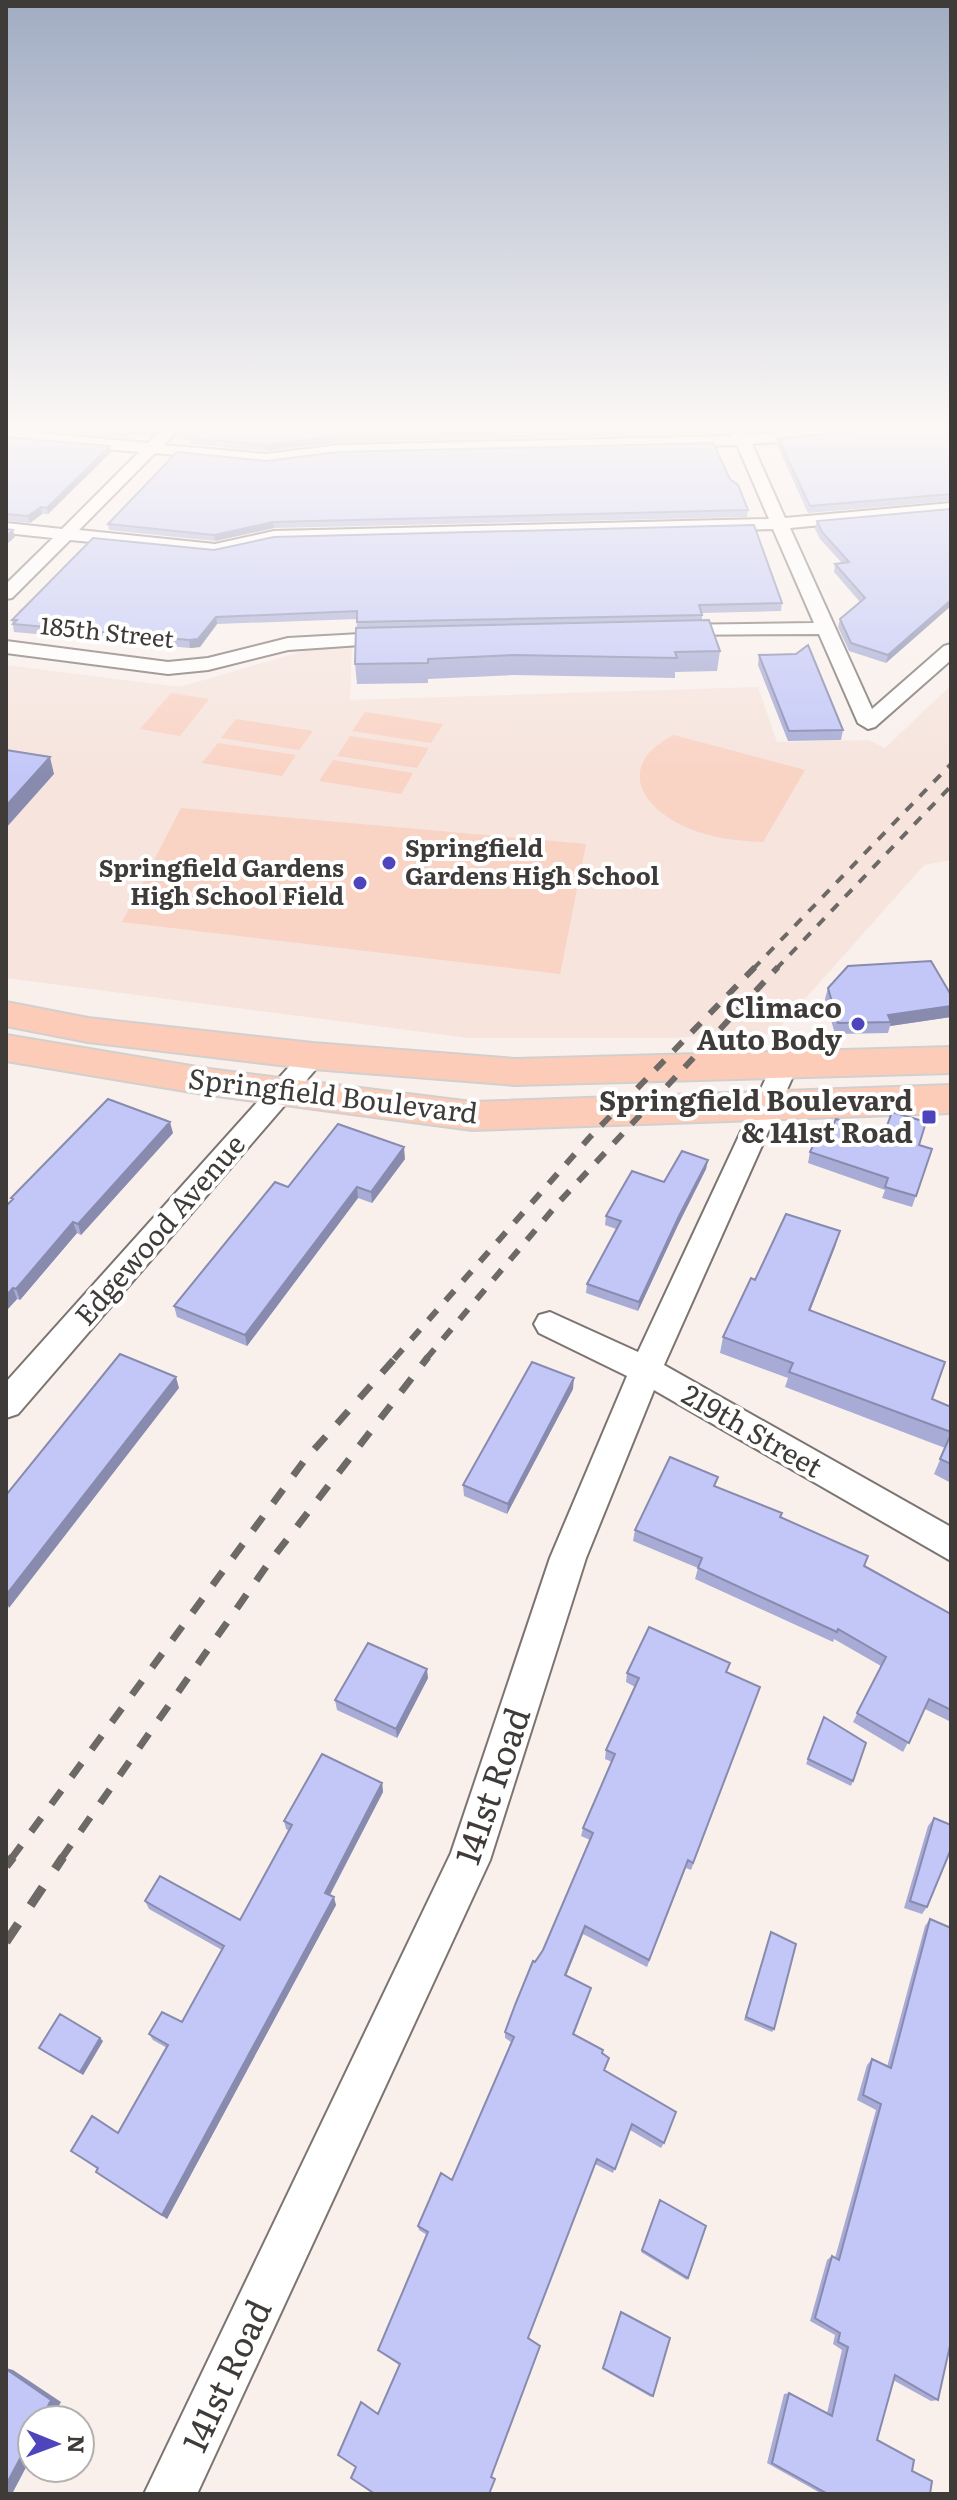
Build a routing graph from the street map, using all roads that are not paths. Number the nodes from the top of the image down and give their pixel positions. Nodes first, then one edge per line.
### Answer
1 (55, 545) edge
2 (172, 545) edge
3 (235, 545) edge
4 (787, 545) edge
5 (6, 594) edge
6 (823, 628) junction
7 (649, 632) edge
8 (410, 638) edge
9 (6, 647) edge
10 (951, 650) edge
11 (6, 1014) edge
12 (6, 1048) edge
13 (313, 1056) junction
14 (951, 1060) edge
15 (785, 1065) junction
16 (281, 1092) junction
17 (951, 1099) edge
18 (768, 1103) junction
19 (550, 1324) dead end
20 (646, 1370) junction
21 (6, 1404) edge
22 (951, 1545) edge
23 (170, 2494) edge

1 - 5 street
2 - 3 street
4 - 6 street
6 - 7 street
6 - 10 street
8 - 9 street, 185th Street
11 - 13 main road, Springfield Boulevard
12 - 16 main road, Springfield Boulevard
13 - 15 main road, Springfield Boulevard
13 - 16 street, Edgewood Avenue
14 - 15 main road, Springfield Boulevard
15 - 18 street, 141st Road
16 - 18 main road, Springfield Boulevard
16 - 21 street, Edgewood Avenue
17 - 18 main road, Springfield Boulevard
18 - 20 street, 141st Road
19 - 20 street, 219th Street
20 - 22 street, 219th Street
20 - 23 street, 141st Road

